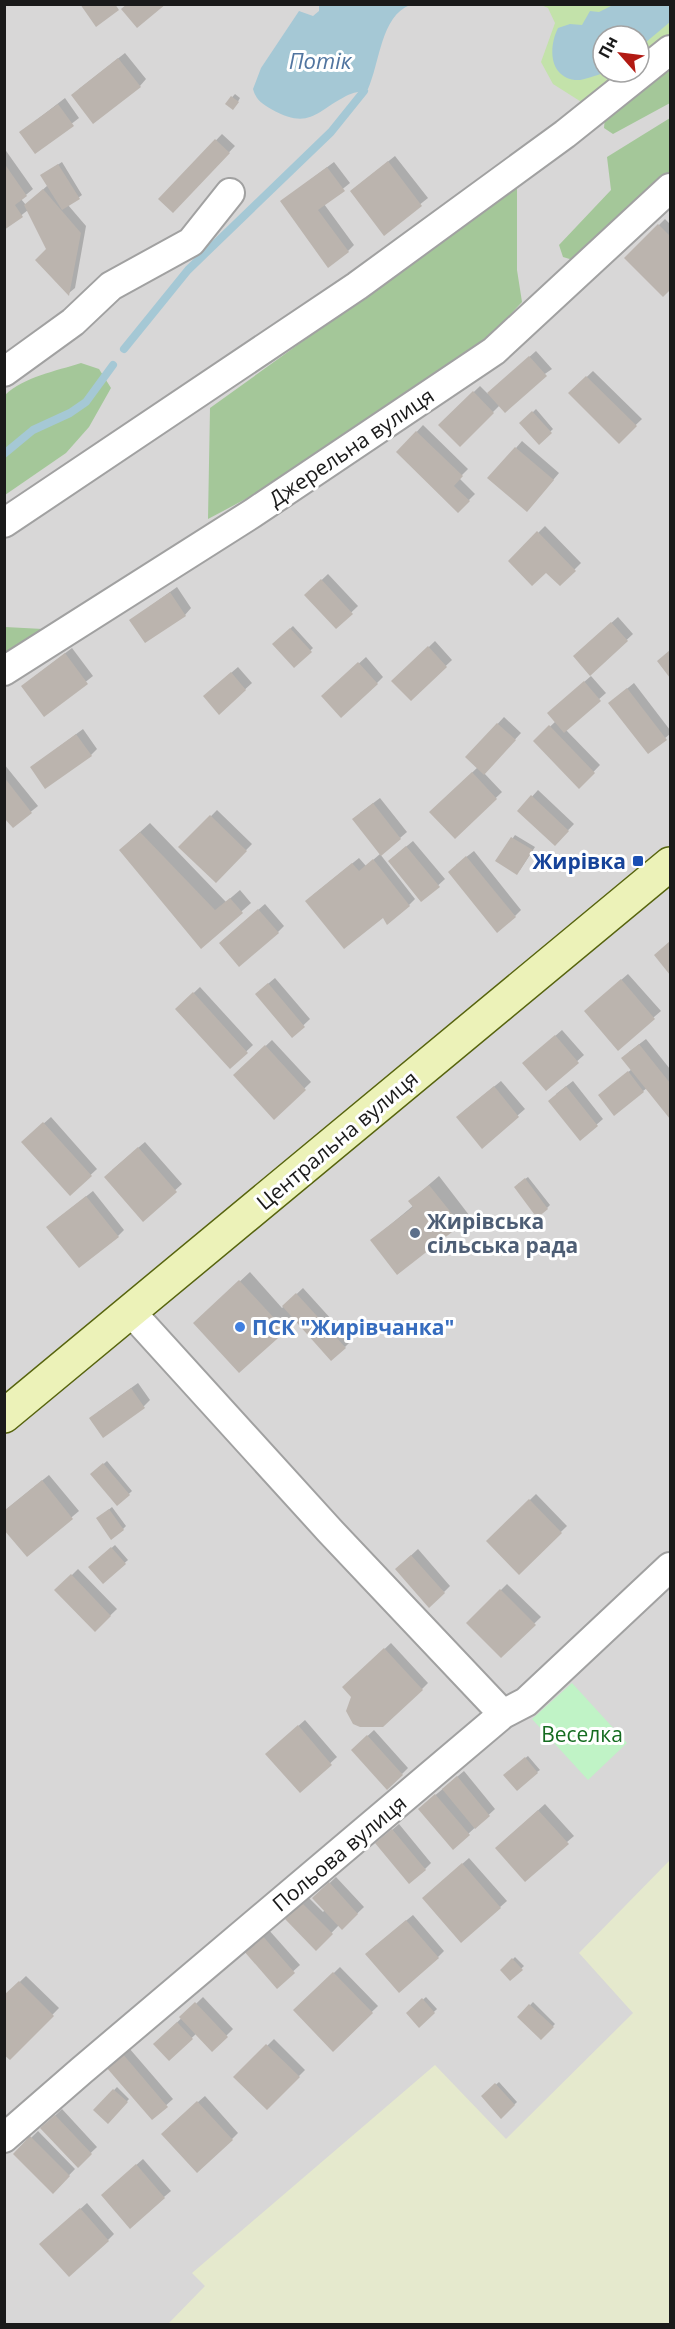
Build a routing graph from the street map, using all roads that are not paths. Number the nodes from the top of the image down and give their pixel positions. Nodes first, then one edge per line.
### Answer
1 (670, 50) edge
2 (670, 188) edge
3 (230, 194) dead end
4 (4, 372) edge
5 (4, 523) edge
6 (4, 671) edge
7 (670, 864) edge
8 (131, 1312) junction
9 (4, 1416) edge
10 (670, 1567) edge
11 (503, 1714) junction
12 (4, 2139) edge

1 - 5 street
2 - 6 street, Джерельна вулиця
3 - 4 street
7 - 8 street, Центральна вулиця
8 - 9 street, Центральна вулиця
8 - 11 street
10 - 11 street, Польова вулиця
11 - 12 street, Польова вулиця

